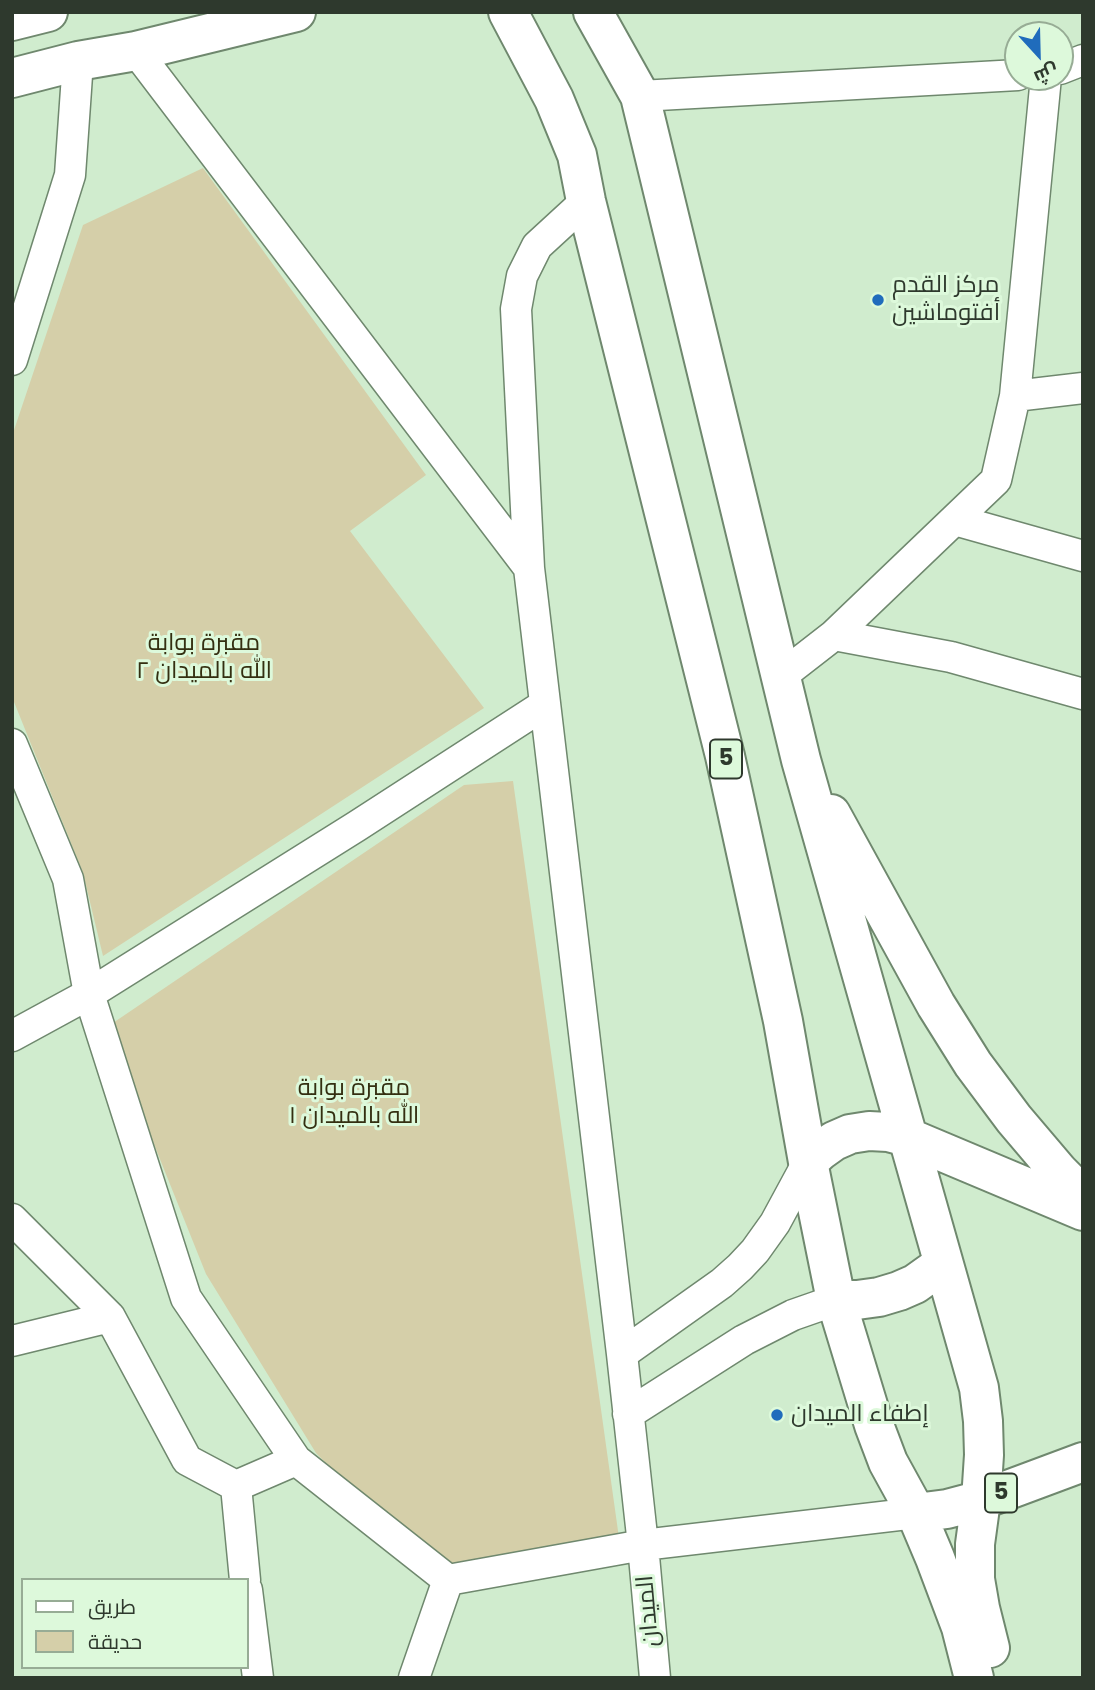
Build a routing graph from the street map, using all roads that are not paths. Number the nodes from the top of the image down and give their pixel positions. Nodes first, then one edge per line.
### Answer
1 (48, 12) edge
2 (296, 12) edge
3 (508, 12) edge
4 (593, 12) edge
5 (12, 21) edge
6 (136, 51) junction
7 (78, 61) junction
8 (1004, 76) edge
9 (12, 78) edge
10 (1045, 91) edge
11 (640, 96) junction
12 (586, 201) junction
13 (12, 360) edge
14 (1083, 388) edge
15 (1015, 396) junction
16 (955, 520) junction
17 (1083, 556) edge
18 (529, 568) junction
19 (834, 635) junction
20 (780, 677) junction
21 (1083, 694) edge
22 (544, 705) junction
23 (12, 744) edge
24 (801, 760) junction
25 (89, 994) junction
26 (12, 1036) edge
27 (906, 1137) junction
28 (808, 1162) junction
29 (1083, 1196) edge
30 (1083, 1211) edge
31 (12, 1219) edge
32 (943, 1264) junction
33 (836, 1300) junction
34 (110, 1317) junction
35 (12, 1341) edge
36 (622, 1354) junction
37 (628, 1415) junction
38 (296, 1460) junction
39 (1083, 1462) edge
40 (236, 1486) junction
41 (981, 1500) junction
42 (916, 1513) junction
43 (643, 1545) junction
44 (246, 1578) edge
45 (448, 1580) junction
46 (248, 1598) edge
47 (258, 1678) edge
48 (414, 1678) edge
49 (655, 1678) edge
50 (974, 1678) edge
51 (997, 1678) edge

1 - 5 main road
2 - 6 main road
3 - 12 main road, 5
4 - 11 main road, 5
6 - 7 main road
6 - 18 street
7 - 9 main road
7 - 13 street
8 - 11 street
10 - 15 street
11 - 20 main road, 5
12 - 18 street, الميدان
12 - 28 main road, 5
14 - 15 street
15 - 16 street
16 - 17 street
16 - 19 street
18 - 22 street, الميدان
19 - 20 street
19 - 21 street
20 - 24 main road, 5
22 - 25 street
22 - 36 street, الميدان
23 - 25 street
24 - 27 main road, 5
24 - 29 main road
25 - 26 street
25 - 38 street
27 - 28 main road
27 - 30 main road
27 - 32 main road, 5
28 - 33 main road, 5
28 - 36 street
31 - 34 street
32 - 33 main road
32 - 41 main road, 5
33 - 37 street
33 - 42 main road, 5
34 - 35 street
34 - 40 street
36 - 37 street, الميدان
37 - 43 street, الميدان
38 - 40 street
38 - 45 street
39 - 41 main road, 5
40 - 44 street
41 - 42 main road, 5
41 - 51 main road
42 - 43 street
42 - 50 main road
43 - 45 street
43 - 49 street, الميدان
45 - 48 street
46 - 47 street

